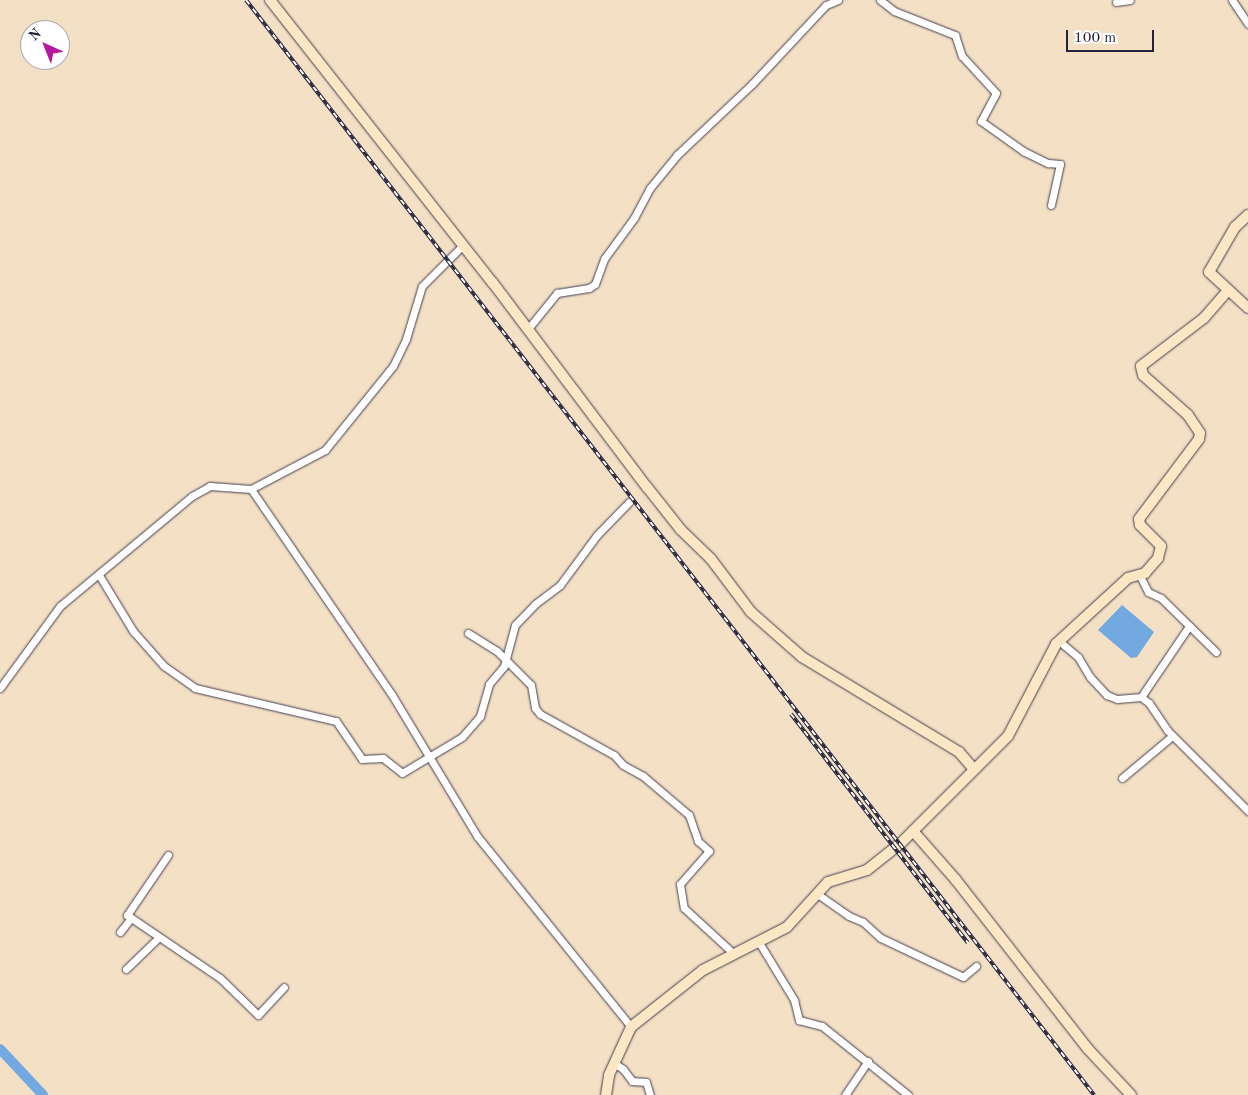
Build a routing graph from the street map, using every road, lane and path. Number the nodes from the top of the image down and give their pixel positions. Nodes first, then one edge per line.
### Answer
1 (270, 0) edge
2 (838, 0) edge
3 (880, 0) edge
4 (1130, 0) edge
5 (1232, 0) edge
6 (1116, 2) dead end
7 (1248, 24) edge
8 (1051, 206) dead end
9 (1248, 214) edge
10 (463, 244) junction
11 (1228, 290) junction
12 (1248, 308) edge
13 (527, 330) junction
14 (251, 489) junction
15 (629, 502) dead end
16 (99, 575) junction
17 (1140, 576) junction
18 (1189, 626) junction
19 (468, 633) dead end
20 (1059, 641) junction
21 (1216, 652) dead end
22 (505, 658) junction
23 (0, 688) edge
24 (1141, 697) junction
25 (1172, 736) junction
26 (428, 756) junction
27 (974, 769) junction
28 (1122, 778) dead end
29 (1248, 811) edge
30 (913, 831) junction
31 (168, 855) dead end
32 (816, 893) junction
33 (131, 918) junction
34 (120, 932) dead end
35 (158, 938) junction
36 (760, 944) junction
37 (734, 954) junction
38 (976, 966) dead end
39 (126, 968) dead end
40 (284, 987) dead end
41 (631, 1027) junction
42 (868, 1060) junction
43 (614, 1064) junction
44 (606, 1095) edge
45 (650, 1095) edge
46 (845, 1095) edge
47 (908, 1095) edge
48 (1131, 1095) edge

1 - 10 street
2 - 13 street
3 - 8 street
4 - 6 street
5 - 7 street
9 - 11 street
10 - 13 street
10 - 14 street
11 - 12 street
11 - 17 street
13 - 27 street
14 - 16 street
14 - 26 street
15 - 22 street
16 - 23 street
16 - 26 street
17 - 18 street
17 - 20 street
18 - 21 street
18 - 24 street
19 - 22 street
20 - 24 street
20 - 27 street
22 - 26 street
22 - 37 street
24 - 25 street
25 - 28 street
25 - 29 street
26 - 41 street
27 - 30 street
30 - 32 street
30 - 48 street
31 - 33 street
32 - 36 street
32 - 38 street
33 - 34 street
33 - 35 street
35 - 39 street
35 - 40 street
36 - 37 street
36 - 42 street
37 - 41 street
41 - 43 street
42 - 46 street
42 - 47 street
43 - 44 street
43 - 45 street

